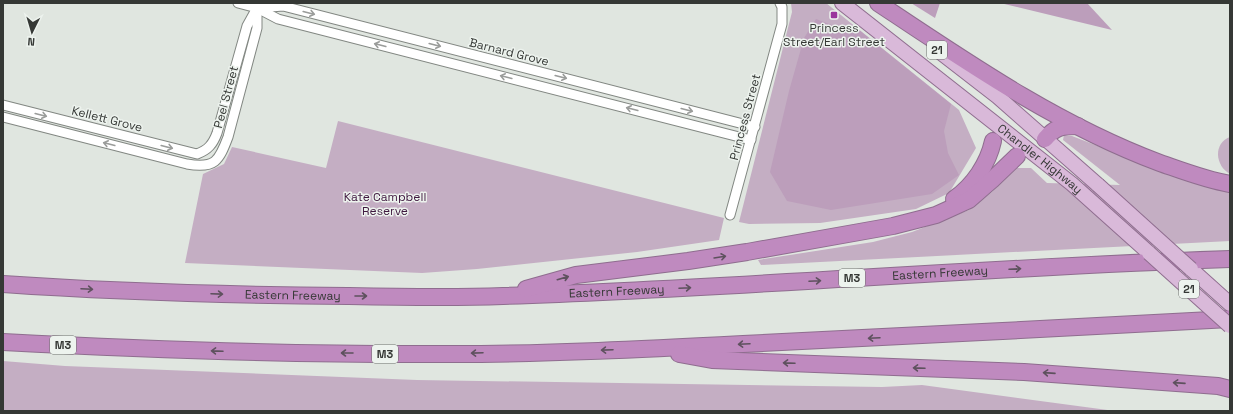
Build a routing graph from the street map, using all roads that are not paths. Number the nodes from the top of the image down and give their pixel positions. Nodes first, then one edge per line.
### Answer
1 (238, 3) edge
2 (780, 3) edge
3 (842, 3) edge
4 (878, 3) edge
5 (258, 5) edge
6 (3, 105) edge
7 (3, 117) edge
8 (993, 122) junction
9 (1078, 126) junction
10 (755, 127) junction
11 (1046, 139) junction
12 (751, 140) junction
13 (993, 141) joint
14 (205, 151) joint
15 (1022, 152) junction
16 (187, 164) joint
17 (1230, 184) edge
18 (730, 215) dead end
19 (914, 221) junction
20 (1230, 259) edge
21 (3, 284) edge
22 (499, 296) junction
23 (1230, 304) edge
24 (1230, 319) edge
25 (1230, 326) edge
26 (3, 342) edge
27 (646, 349) junction
28 (1226, 386) edge

1 - 5 street, Barnard Grove
2 - 10 street, Princess Street
3 - 8 main road, Chandler Highway / 21
4 - 9 highway
4 - 11 main road, Chandler Highway / 21
5 -> 10 street, Barnard Grove
12 -> 5 street, Barnard Grove
5 - 14 street, Peel Street
5 - 16 street, Peel Street
6 -> 14 street, Kellett Grove
16 -> 7 street, Kellett Grove
8 - 13 main road
8 - 15 main road, Chandler Highway / 21
9 - 11 highway
9 - 17 highway
10 - 12 street, Princess Street
11 - 15 main road
11 - 23 main road, Chandler Highway / 21, bridge
12 - 18 street, Princess Street
13 - 19 highway
15 - 19 highway
15 - 25 main road, Chandler Highway / 21, bridge
22 -> 19 highway
22 -> 20 highway, Eastern Freeway / M3
21 -> 22 highway, Eastern Freeway / M3
24 -> 27 highway, M3
27 -> 26 highway, M3
28 -> 27 highway

